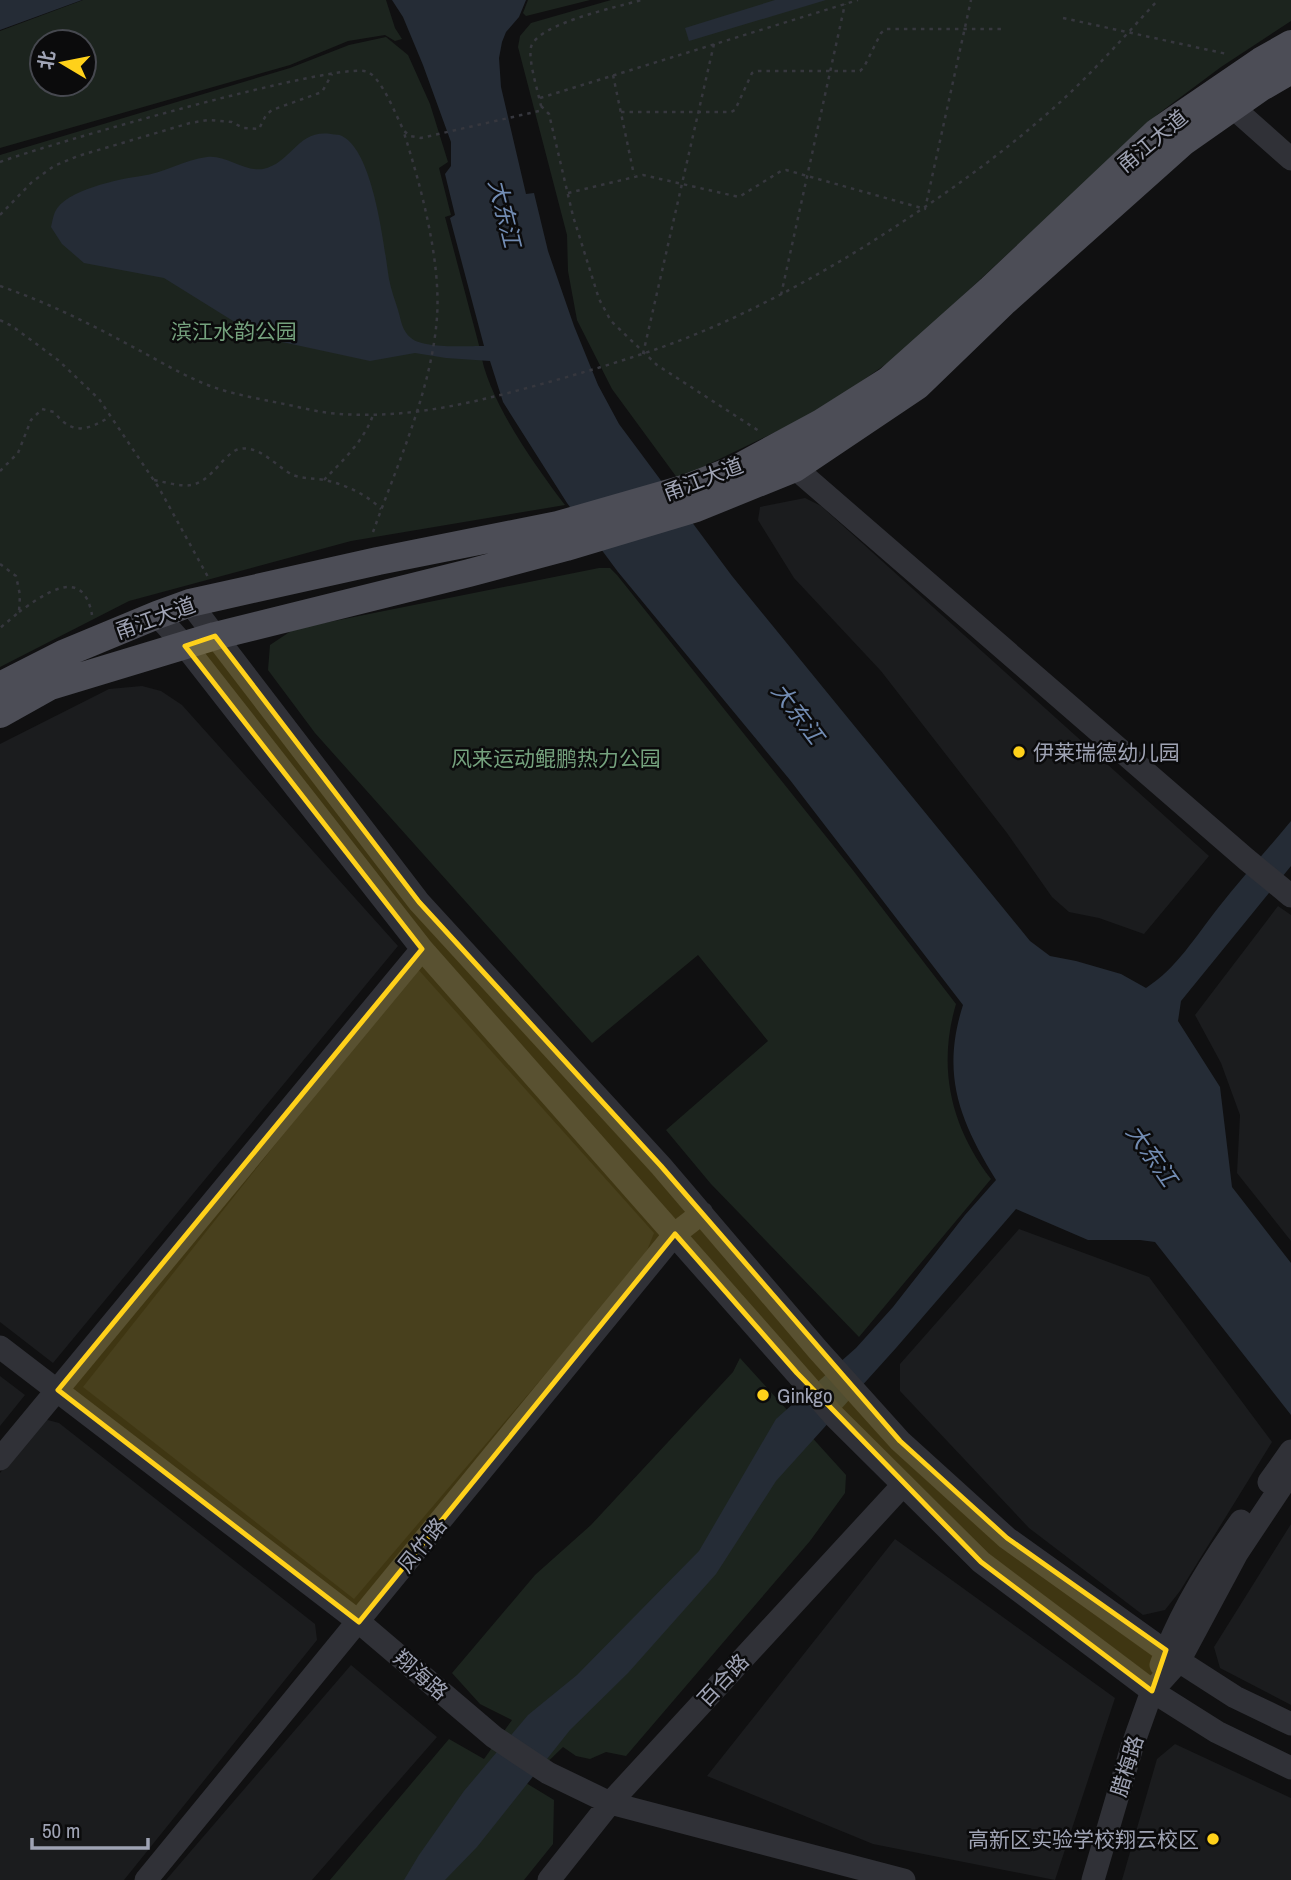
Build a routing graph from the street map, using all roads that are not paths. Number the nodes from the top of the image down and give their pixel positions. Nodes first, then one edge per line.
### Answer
1 (1291, 44) edge
2 (1291, 70) edge
3 (1223, 100) junction
4 (1291, 159) edge
5 (795, 468) junction
6 (675, 503) junction
7 (562, 536) junction
8 (190, 603) junction
9 (157, 614) junction
10 (215, 636) junction
11 (185, 646) junction
12 (0, 686) edge
13 (0, 714) edge
14 (1291, 896) edge
15 (422, 949) junction
16 (702, 1213) junction
17 (675, 1234) junction
18 (0, 1348) edge
19 (58, 1390) junction
20 (1290, 1459) edge
21 (0, 1460) edge
22 (902, 1486) junction
23 (359, 1622) junction
24 (1172, 1656) junction
25 (1152, 1691) junction
26 (1291, 1724) edge
27 (1291, 1768) edge
28 (610, 1803) junction
29 (146, 1880) edge
30 (549, 1880) edge
31 (904, 1880) edge
32 (1093, 1880) edge

1 - 3 main road, 甬江大道
2 - 3 main road, 甬江大道
3 - 4 street
3 - 5 main road, 甬江大道
3 - 6 main road, 甬江大道
5 - 6 main road, 甬江大道
5 - 14 street
6 - 7 main road, 甬江大道
7 - 8 main road, 甬江大道
7 - 10 main road, 甬江大道
8 - 9 main road, 甬江大道
8 - 10 street
9 - 11 street
9 - 12 main road, 甬江大道
10 - 11 main road, 甬江大道
10 - 16 street
11 - 13 main road, 甬江大道
11 - 15 street
15 - 17 street
15 - 19 street
16 - 17 street, 凤竹路
16 - 24 street
17 - 22 street
17 - 23 street, 凤竹路
18 - 19 street, 翔海路
19 - 21 street
19 - 23 street, 翔海路
20 - 24 street, 腊梅路
22 - 25 street
22 - 28 street, 百合路
23 - 28 street, 翔海路
23 - 29 street, 凤竹路
24 - 25 street, 腊梅路
24 - 26 street
25 - 27 street
25 - 32 street, 腊梅路
28 - 30 street, 百合路
28 - 31 street, 翔海路

